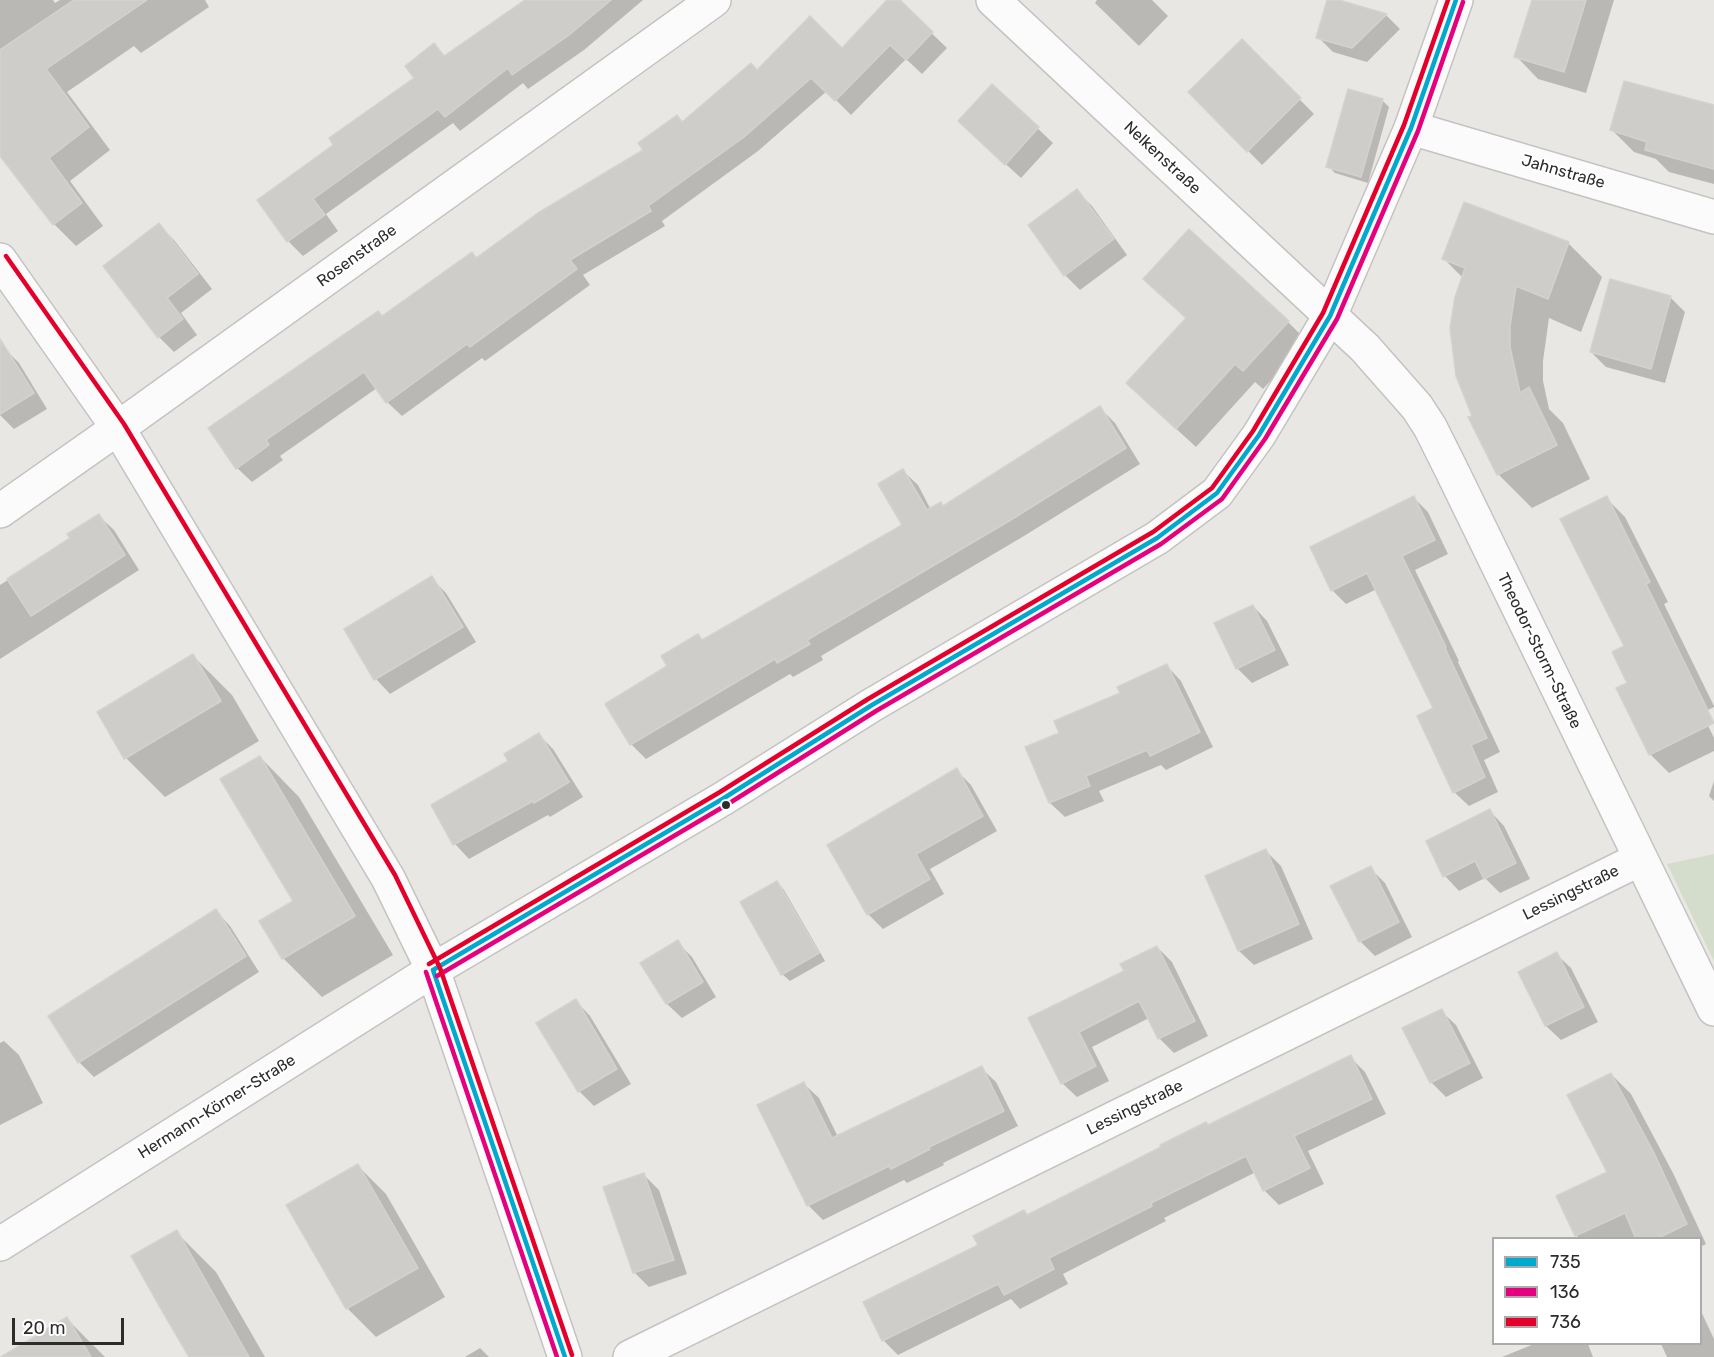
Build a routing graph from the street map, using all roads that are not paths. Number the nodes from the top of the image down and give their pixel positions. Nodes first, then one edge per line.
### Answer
1 (714, 0) edge
2 (993, 0) edge
3 (1456, 0) edge
4 (1411, 128) junction
5 (1714, 217) edge
6 (0, 260) edge
7 (1330, 316) junction
8 (118, 428) junction
9 (0, 511) edge
10 (1640, 859) junction
11 (433, 970) junction
12 (1714, 1009) edge
13 (0, 1244) edge
14 (565, 1357) edge
15 (630, 1357) edge

1 - 8 street, Rosenstraße
2 - 7 street, Nelkenstraße
3 - 4 street, Hermann-Körner-Straße
4 - 5 street, Jahnstraße
4 - 7 street, Hermann-Körner-Straße
6 - 8 street
7 - 10 street, Theodor-Storm-Straße
7 - 11 street, Hermann-Körner-Straße
8 - 9 street, Rosenstraße
8 - 11 street
10 - 12 street, Theodor-Storm-Straße
10 - 15 street, Lessingstraße
11 - 13 street, Hermann-Körner-Straße
11 - 14 street

